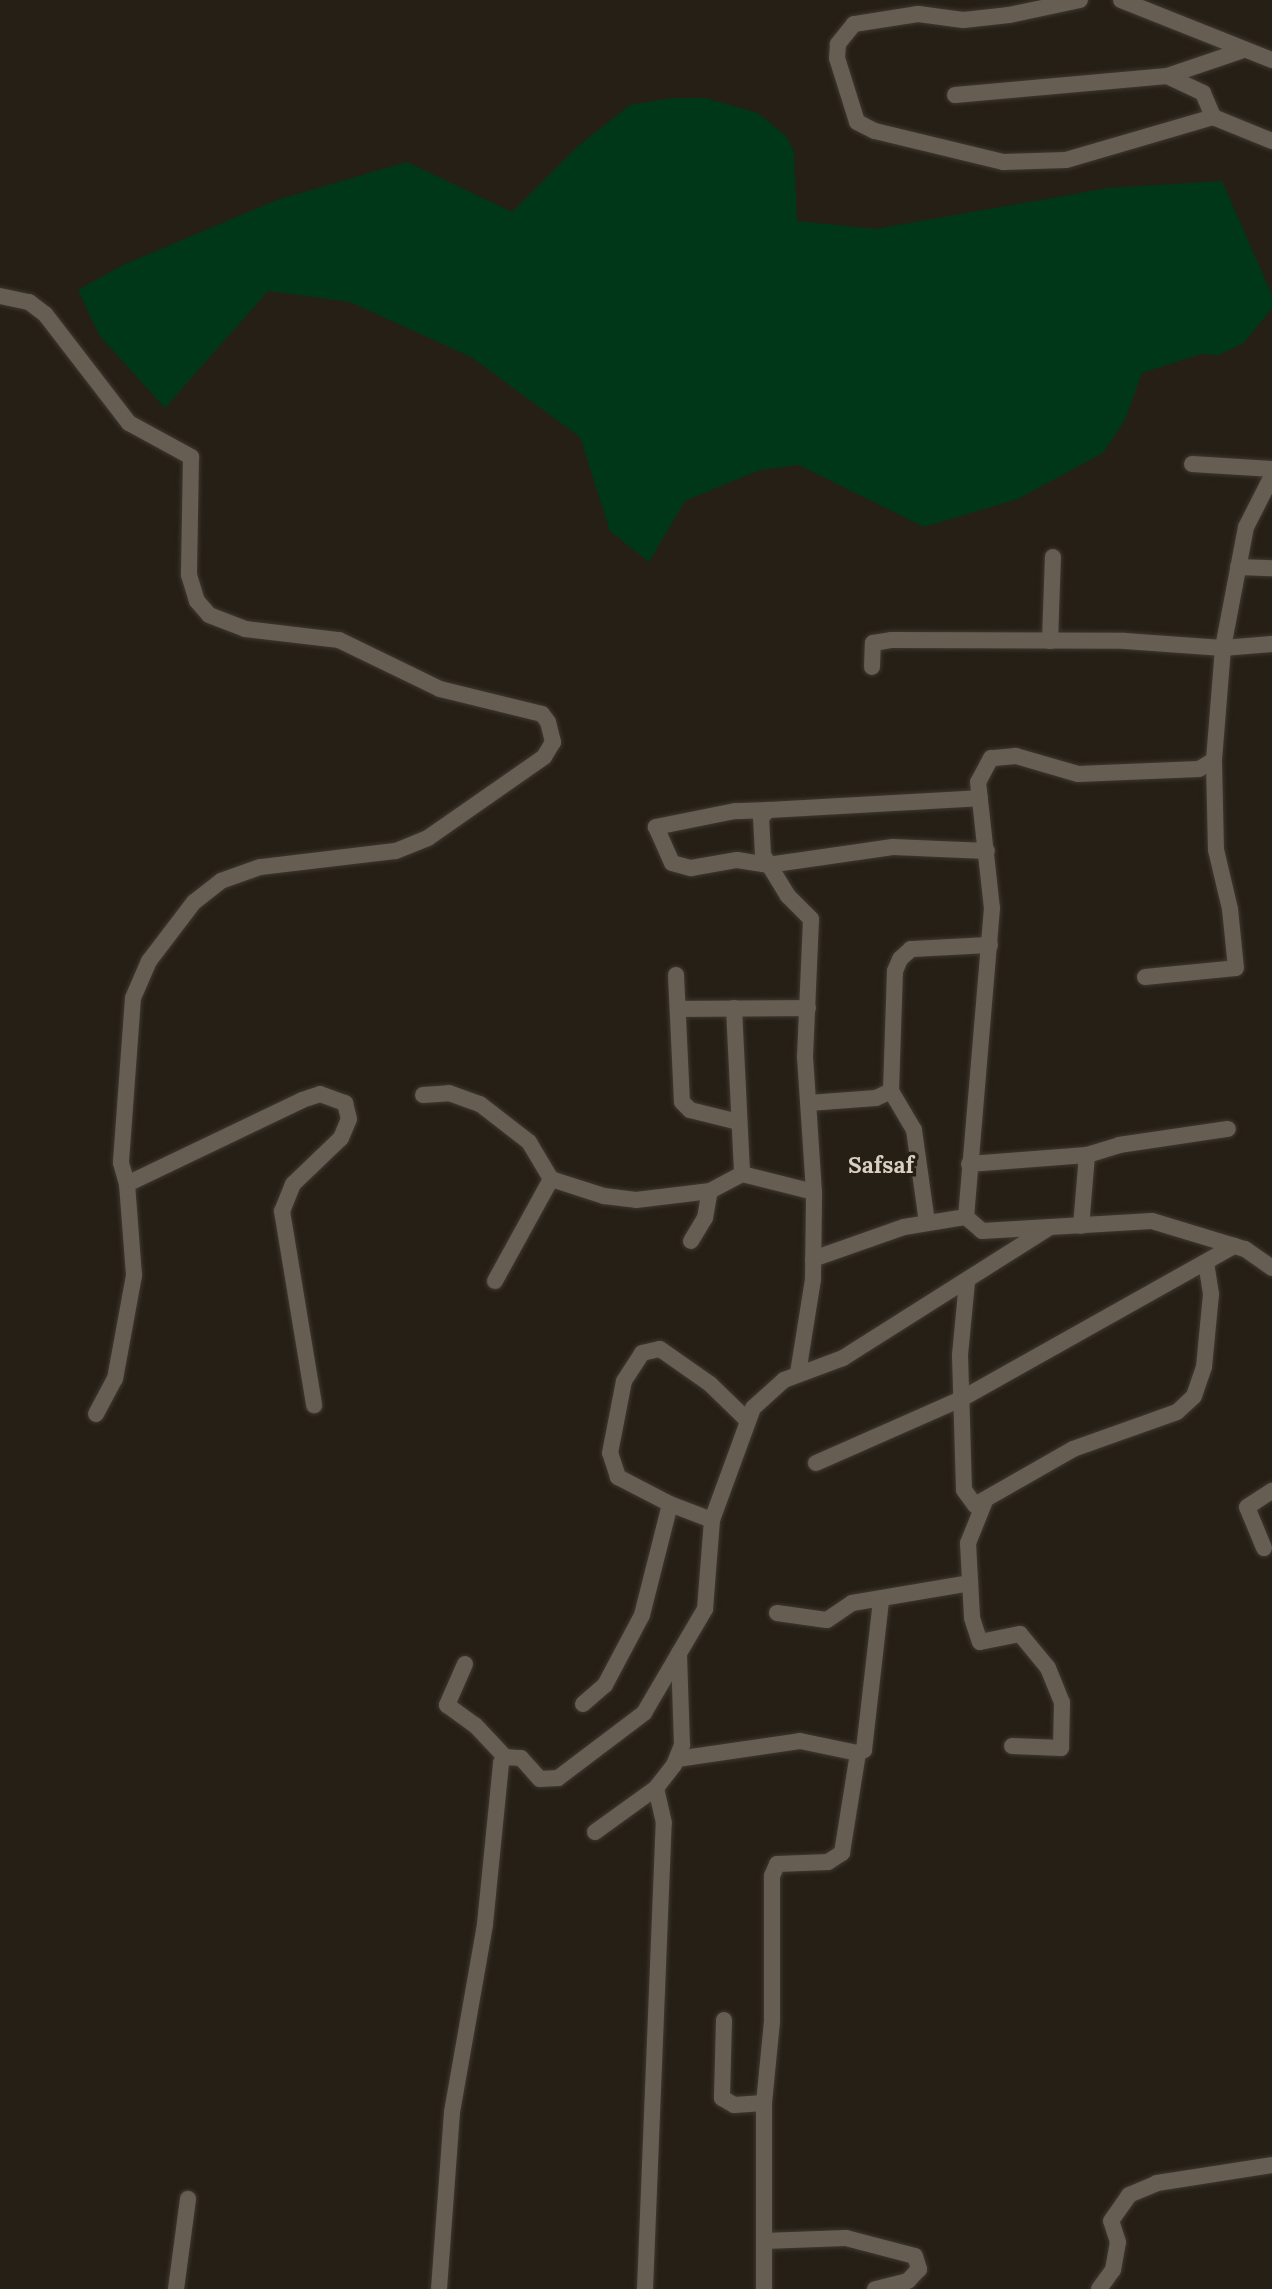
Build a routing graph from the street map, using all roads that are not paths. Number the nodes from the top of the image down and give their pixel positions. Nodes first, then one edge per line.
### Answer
1 (1080, 0) edge
2 (1121, 0) edge
3 (1241, 51) junction
4 (1272, 60) edge
5 (1167, 76) junction
6 (955, 95) dead end
7 (1213, 117) junction
8 (1272, 141) edge
9 (0, 296) edge
10 (1192, 464) dead end
11 (1272, 469) edge
12 (1272, 476) edge
13 (1053, 557) dead end
14 (1238, 567) junction
15 (1272, 568) edge
16 (1050, 641) junction
17 (1272, 645) edge
18 (1223, 648) junction
19 (872, 667) dead end
20 (1214, 760) junction
21 (980, 799) junction
22 (768, 810) junction
23 (987, 851) junction
24 (768, 865) junction
25 (990, 945) junction
26 (676, 975) dead end
27 (1145, 977) dead end
28 (734, 1008) junction
29 (808, 1008) junction
30 (678, 1009) junction
31 (891, 1091) junction
32 (423, 1095) dead end
33 (809, 1103) junction
34 (739, 1122) junction
35 (1228, 1129) dead end
36 (1087, 1155) junction
37 (969, 1164) junction
38 (742, 1174) junction
39 (551, 1179) junction
40 (127, 1184) junction
41 (710, 1191) junction
42 (814, 1192) junction
43 (966, 1217) junction
44 (927, 1222) junction
45 (1081, 1226) junction
46 (1049, 1228) junction
47 (691, 1241) dead end
48 (1234, 1246) junction
49 (813, 1258) junction
50 (1206, 1264) junction
51 (1272, 1268) edge
52 (495, 1281) dead end
53 (967, 1282) junction
54 (798, 1373) junction
55 (961, 1399) junction
56 (314, 1405) dead end
57 (96, 1414) dead end
58 (747, 1420) junction
59 (816, 1463) dead end
60 (1272, 1491) edge
61 (985, 1501) junction
62 (670, 1504) junction
63 (712, 1520) junction
64 (1264, 1548) dead end
65 (970, 1583) junction
66 (881, 1601) junction
67 (777, 1613) dead end
68 (679, 1651) junction
69 (465, 1664) dead end
70 (583, 1704) dead end
71 (1012, 1746) dead end
72 (858, 1753) junction
73 (505, 1757) junction
74 (677, 1759) junction
75 (656, 1787) junction
76 (595, 1832) dead end
77 (724, 2020) dead end
78 (764, 2103) junction
79 (1272, 2165) edge
80 (188, 2199) dead end
81 (764, 2241) junction
82 (176, 2289) edge
83 (439, 2289) edge
84 (645, 2289) edge
85 (764, 2289) edge
86 (875, 2289) edge
87 (1099, 2289) edge

1 - 7 street
2 - 3 street
3 - 4 street
3 - 5 street
5 - 6 street
5 - 7 street
7 - 8 street
9 - 40 street
10 - 11 street
12 - 14 street
13 - 16 street
14 - 15 street
14 - 18 street
16 - 18 street
16 - 19 street
17 - 18 street
18 - 20 street
20 - 21 street
20 - 27 street
21 - 22 street
21 - 23 street
22 - 24 street
22 - 24 street
23 - 24 street
23 - 25 street
24 - 29 street
25 - 31 street
25 - 37 street
26 - 30 street
28 - 29 street
28 - 30 street
28 - 34 street
29 - 33 street
30 - 34 street
31 - 33 street
31 - 44 street
32 - 39 street
33 - 42 street
34 - 38 street
35 - 36 street
36 - 37 street
36 - 45 street
37 - 43 street
38 - 41 street
38 - 42 street
39 - 41 street
39 - 52 street
40 - 56 street
40 - 57 street
41 - 47 street
42 - 49 street
43 - 44 street
43 - 46 street
44 - 49 street
45 - 46 street
45 - 48 street
46 - 53 street
48 - 50 street
48 - 51 street
49 - 54 street
50 - 55 street
50 - 61 street
53 - 54 street
53 - 55 street
54 - 58 street
55 - 59 street
55 - 61 street
58 - 62 street
58 - 63 street
60 - 64 street
61 - 65 street
62 - 63 street
62 - 70 street
63 - 68 street
65 - 66 street
65 - 71 street
66 - 67 street
66 - 72 street
68 - 73 street
68 - 74 street
69 - 73 street
72 - 74 street
72 - 78 street
73 - 83 street
74 - 75 street
75 - 76 street
75 - 84 street
77 - 78 street
78 - 81 street
79 - 87 street
80 - 82 street
81 - 85 street
81 - 86 street

